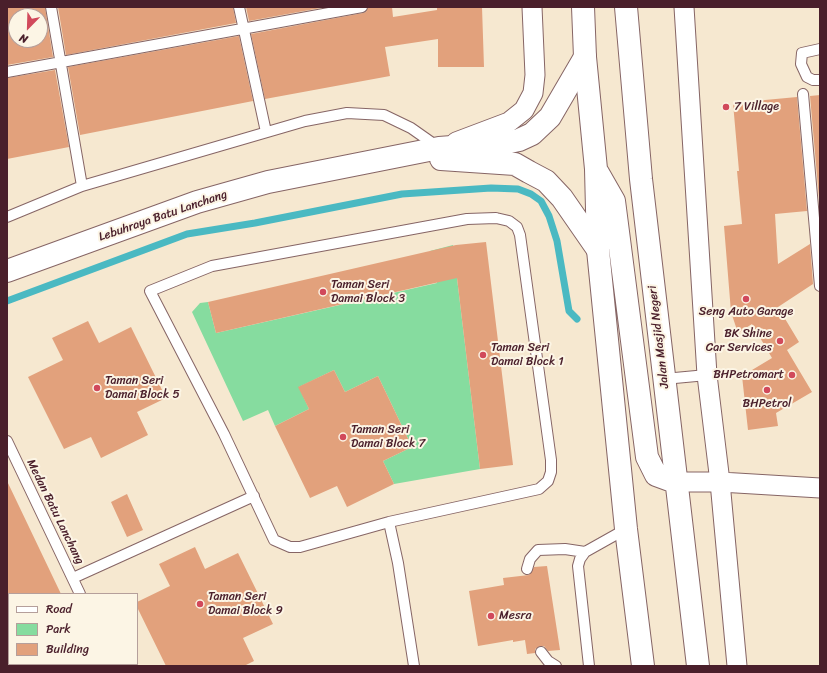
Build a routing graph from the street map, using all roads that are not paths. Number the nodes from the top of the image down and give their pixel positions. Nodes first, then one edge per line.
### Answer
1 (51, 7) edge
2 (239, 7) edge
3 (362, 7) edge
4 (532, 7) edge
5 (583, 7) edge
6 (626, 7) edge
7 (684, 7) edge
8 (243, 28) junction
9 (820, 49) edge
10 (585, 57) junction
11 (60, 62) junction
12 (7, 72) edge
13 (820, 80) edge
14 (803, 94) dead end
15 (266, 132) junction
16 (439, 148) junction
17 (392, 156) junction
18 (596, 169) junction
19 (82, 186) junction
20 (7, 217) edge
21 (598, 250) junction
22 (8, 267) edge
23 (820, 286) edge
24 (707, 375) junction
25 (664, 380) junction
26 (8, 445) edge
27 (675, 482) junction
28 (720, 482) junction
29 (820, 488) edge
30 (254, 496) junction
31 (389, 522) junction
32 (626, 529) junction
33 (585, 552) junction
34 (526, 569) dead end
35 (73, 578) junction
36 (80, 593) edge
37 (541, 652) dead end
38 (414, 666) edge
39 (556, 666) edge
40 (589, 666) edge
41 (643, 666) edge
42 (698, 666) edge
43 (737, 666) edge

1 - 11 lane
2 - 8 lane
3 - 8 lane
4 - 16 street
5 - 10 main road
6 - 25 main road, Jalan Masjid Negeri
7 - 24 street
8 - 11 lane
8 - 15 lane
9 - 13 lane
10 - 16 main road, Lebuhraya Batu Lanchang
10 - 18 main road
11 - 12 lane
11 - 19 lane
14 - 23 lane
15 - 16 lane
15 - 19 lane
16 - 17 main road, Lebuhraya Batu Lanchang
17 - 21 main road, Lebuhraya Batu Lanchang
17 - 22 main road, Lebuhraya Batu Lanchang
18 - 21 main road
18 - 27 main road
19 - 20 lane
21 - 32 main road
24 - 25 lane
24 - 28 street
25 - 27 main road, Jalan Masjid Negeri
26 - 35 lane, Medan Batu Lanchang
27 - 28 street
27 - 42 main road, Jalan Masjid Negeri
28 - 29 street
28 - 43 street
30 - 31 lane
30 - 31 lane
30 - 35 lane
31 - 38 lane
32 - 33 lane
32 - 41 main road
33 - 34 lane
33 - 40 lane
35 - 36 lane, Medan Batu Lanchang
37 - 39 lane

